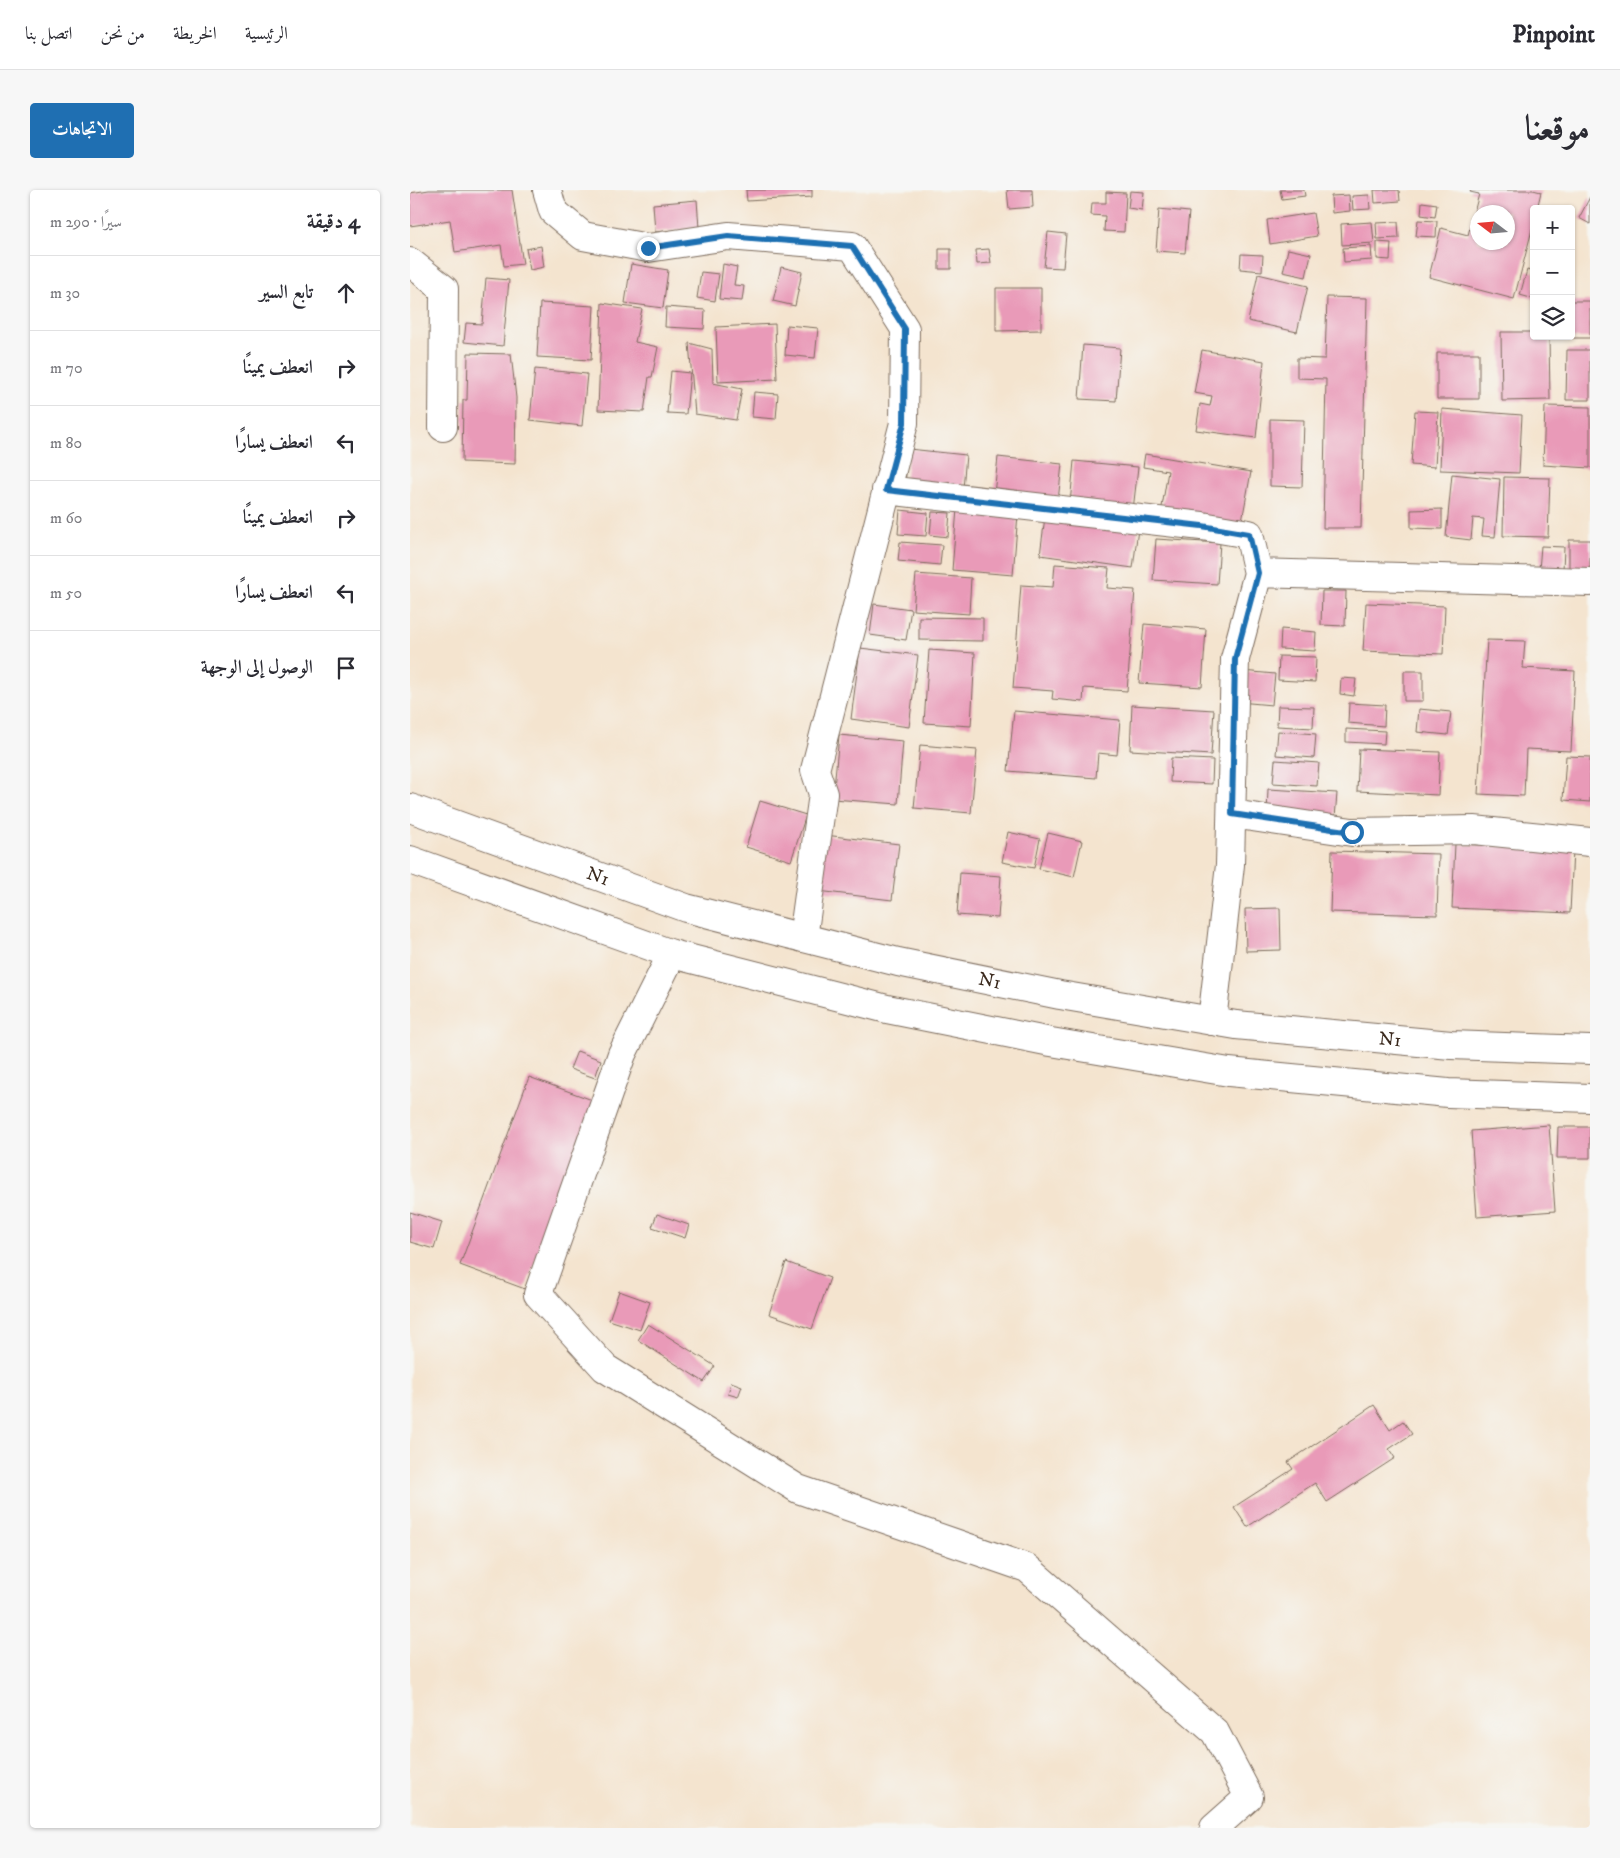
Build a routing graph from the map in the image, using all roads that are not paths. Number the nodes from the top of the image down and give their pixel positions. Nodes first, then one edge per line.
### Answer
1 (547, 190) edge
2 (410, 262) edge
3 (443, 427) dead end
4 (886, 490) junction
5 (1258, 573) junction
6 (1590, 582) edge
7 (410, 808) edge
8 (1232, 814) junction
9 (1590, 842) edge
10 (410, 860) edge
11 (803, 938) junction
12 (672, 954) junction
13 (1212, 1021) junction
14 (1590, 1050) edge
15 (1590, 1098) edge
16 (1214, 1828) edge

1 - 4 main road
2 - 3 main road
4 - 5 main road
4 - 11 main road
5 - 6 main road
5 - 8 main road
7 - 11 main road, N1 / N1
8 - 9 main road
8 - 13 main road
10 - 12 main road
11 - 13 main road, N1 / N1
12 - 15 main road
12 - 16 main road
13 - 14 main road, N1 / N1

